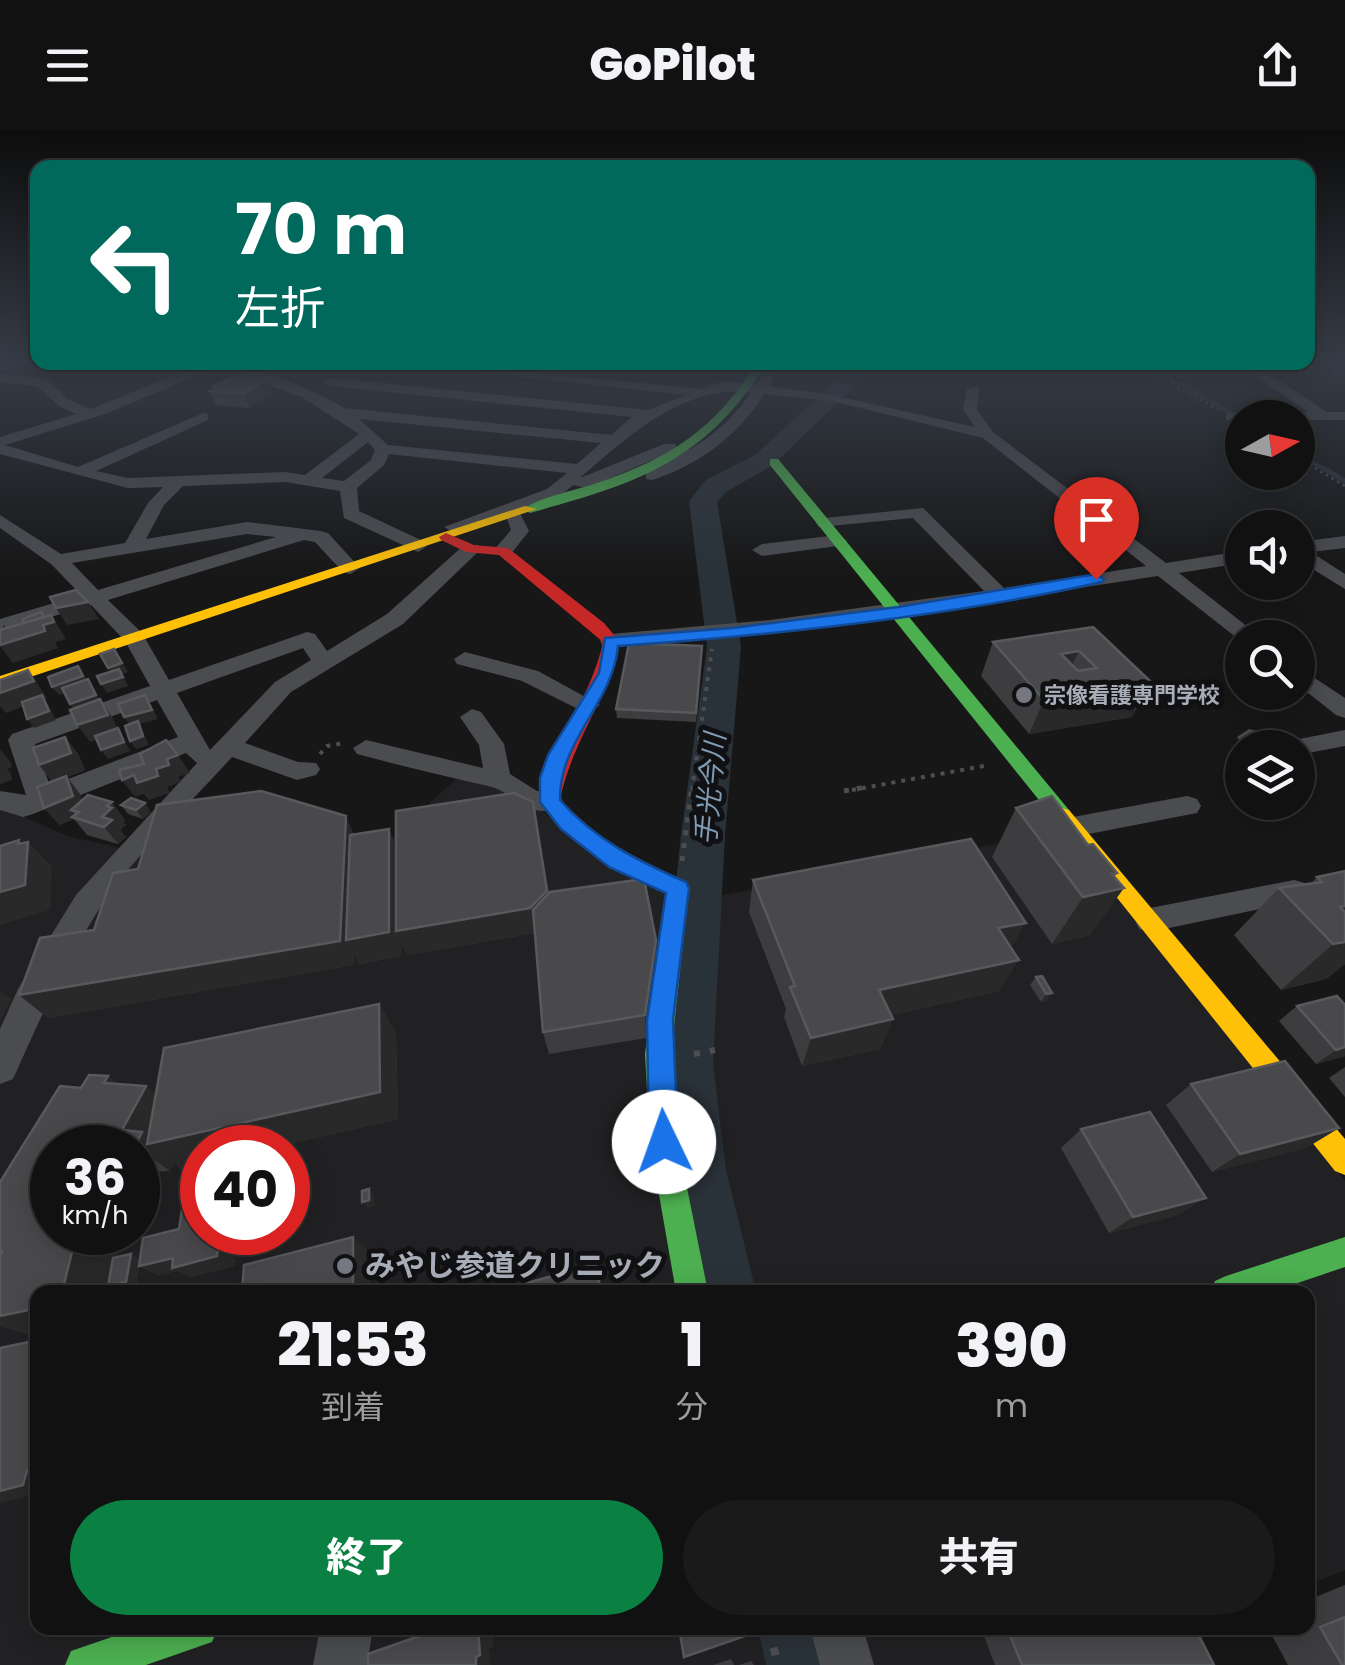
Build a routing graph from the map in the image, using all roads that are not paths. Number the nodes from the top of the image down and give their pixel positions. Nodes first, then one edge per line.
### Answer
1 (10, 431) edge
2 (36, 431) edge
3 (174, 431) edge
4 (363, 431) edge
5 (508, 431) edge
6 (525, 431) edge
7 (626, 431) edge
8 (696, 431) edge
9 (714, 431) edge
10 (727, 431) edge
11 (969, 431) edge
12 (985, 431) edge
13 (368, 434) junction
14 (988, 435) junction
15 (19, 436) junction
16 (614, 440) junction
17 (0, 446) edge
18 (383, 450) junction
19 (480, 458) junction
20 (774, 462) dead end
21 (79, 473) junction
22 (309, 480) junction
23 (177, 482) junction
24 (585, 482) junction
25 (348, 487) junction
26 (554, 502) junction
27 (515, 515) junction
28 (0, 520) edge
29 (832, 532) junction
30 (302, 535) junction
31 (446, 537) junction
32 (1345, 542) edge
33 (415, 544) junction
34 (132, 547) junction
35 (1315, 547) edge
36 (471, 549) junction
37 (763, 551) dead end
38 (503, 552) junction
39 (58, 560) junction
40 (1225, 560) edge
41 (1215, 561) junction
42 (1315, 562) edge
43 (350, 568) junction
44 (1225, 568) edge
45 (1163, 569) junction
46 (1345, 583) edge
47 (997, 593) junction
48 (96, 597) junction
49 (898, 612) junction
50 (1228, 620) edge
51 (0, 626) edge
52 (134, 638) junction
53 (610, 641) junction
54 (324, 660) junction
55 (0, 682) edge
56 (459, 685) dead end
57 (1315, 687) edge
58 (162, 690) junction
59 (588, 705) junction
60 (1345, 710) edge
61 (472, 718) dead end
62 (1345, 738) edge
63 (192, 741) junction
64 (1315, 744) edge
65 (230, 748) junction
66 (366, 748) road end
67 (307, 769) road end
68 (208, 771) junction
69 (498, 778) junction
70 (0, 800) edge
71 (41, 800) junction
72 (550, 802) junction
73 (1187, 806) dead end
74 (1073, 827) junction
75 (1294, 890) edge
76 (1150, 920) junction
77 (0, 1068) edge
78 (1345, 1161) edge
79 (1345, 1252) edge
80 (691, 1285) edge
81 (1247, 1285) edge
82 (177, 1635) edge
83 (346, 1635) edge
84 (839, 1635) edge
85 (85, 1665) edge
86 (340, 1665) edge
87 (847, 1665) edge

1 - 15 street
2 - 15 street
3 - 21 street
4 - 13 street
5 - 19 street
6 - 16 street
7 - 16 street
8 - 24 street
9 - 24 street
10 - 26 street
11 - 14 street
12 - 14 street
13 - 18 street
13 - 22 street
14 - 45 street
15 - 17 street
16 - 24 street
17 - 21 street
18 - 19 street
18 - 25 street
19 - 24 street
20 - 29 street
21 - 23 street
22 - 23 street
22 - 25 street
23 - 34 street
24 - 26 street
24 - 33 street
25 - 33 street
26 - 27 street
27 - 31 street
27 - 38 street
28 - 39 street
29 - 37 street
29 - 47 street
29 - 49 street
30 - 34 street
30 - 43 street
30 - 48 street
31 - 33 street
31 - 36 street
32 - 35 street
33 - 43 street
34 - 39 street
36 - 38 street
36 - 54 street
38 - 53 street
39 - 48 street
40 - 41 street
41 - 44 street
41 - 45 street
42 - 46 street
43 - 52 street
45 - 47 street
45 - 50 street
47 - 49 street
48 - 51 street
48 - 52 street
49 - 53 street
49 - 74 street
52 - 55 street
52 - 58 street
53 - 59 street
54 - 58 street
54 - 65 street
56 - 59 street
57 - 60 street
58 - 63 street
58 - 71 street
59 - 72 street
61 - 69 street
62 - 64 street
63 - 68 street
63 - 71 street
65 - 67 street
65 - 68 street
66 - 69 street
68 - 77 street
69 - 72 street
70 - 71 street
72 - 80 street
73 - 74 street
74 - 76 street
75 - 76 street
76 - 78 street
79 - 81 street
82 - 85 street
83 - 86 street
84 - 87 street

